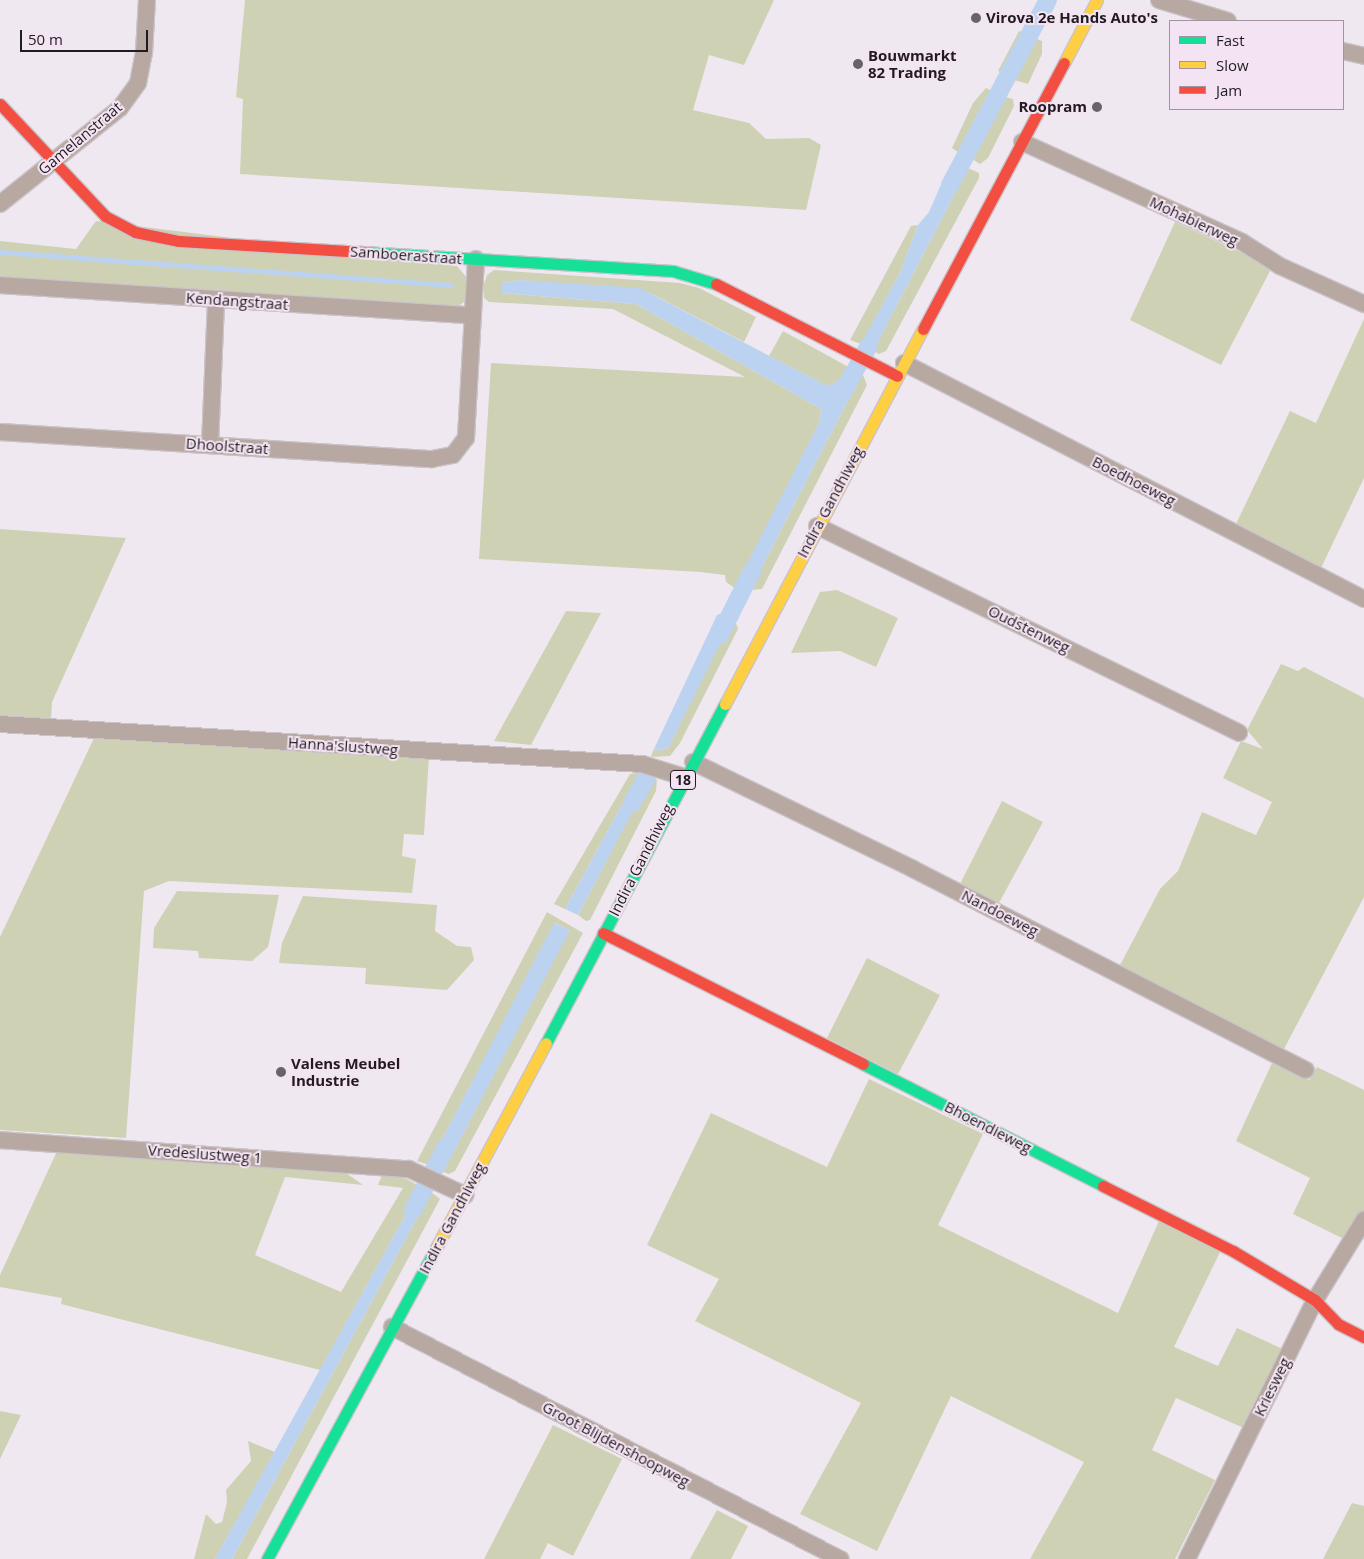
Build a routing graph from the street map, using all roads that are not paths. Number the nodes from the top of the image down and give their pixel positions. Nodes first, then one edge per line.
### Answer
1 (147, 0) edge
2 (1097, 0) edge
3 (1159, 0) edge
4 (1225, 20) edge
5 (1344, 51) edge
6 (1364, 56) edge
7 (0, 104) edge
8 (1022, 142) junction
9 (53, 162) junction
10 (0, 204) edge
11 (476, 259) junction
12 (0, 285) edge
13 (216, 300) junction
14 (1364, 304) edge
15 (473, 316) junction
16 (901, 370) junction
17 (0, 432) edge
18 (210, 445) junction
19 (817, 526) junction
20 (1364, 599) edge
21 (0, 724) edge
22 (1239, 733) dead end
23 (693, 762) junction
24 (684, 777) junction
25 (603, 933) junction
26 (1305, 1070) dead end
27 (0, 1140) edge
28 (465, 1195) junction
29 (1364, 1220) edge
30 (1315, 1300) junction
31 (392, 1328) junction
32 (1364, 1336) edge
33 (267, 1559) edge
34 (840, 1559) edge
35 (1187, 1559) edge

1 - 9 street, Gamelanstraat
2 - 8 street, Indira Gandhiweg / 18
3 - 4 street
5 - 6 street
7 - 9 street, Samboerastraat
8 - 14 street, Mohabierweg
8 - 16 street, Indira Gandhiweg / 18
9 - 10 street, Gamelanstraat
9 - 11 street, Samboerastraat
11 - 15 street
11 - 16 street, Samboerastraat
12 - 13 street, Kendangstraat
13 - 15 street, Kendangstraat
13 - 18 street
15 - 18 street, Dhoolstraat
16 - 19 street, Indira Gandhiweg / 18
16 - 20 street, Boedhoeweg
17 - 18 street, Dhoolstraat
19 - 22 street, Oudstenweg
19 - 23 street, Indira Gandhiweg / 18
21 - 24 street, Hanna'slustweg
23 - 24 street, Indira Gandhiweg / 18
23 - 26 street, Nandoeweg
24 - 25 street, Indira Gandhiweg / 18
25 - 28 street, Indira Gandhiweg / 18
25 - 30 street, Bhoendieweg
27 - 28 street, Vredeslustweg 1
28 - 31 street, Indira Gandhiweg / 18
29 - 30 street, Kriesweg
30 - 32 street, Bhoendieweg
30 - 35 street, Kriesweg
31 - 33 street, Indira Gandhiweg / 18
31 - 34 street, Groot Blijdenshoopweg

